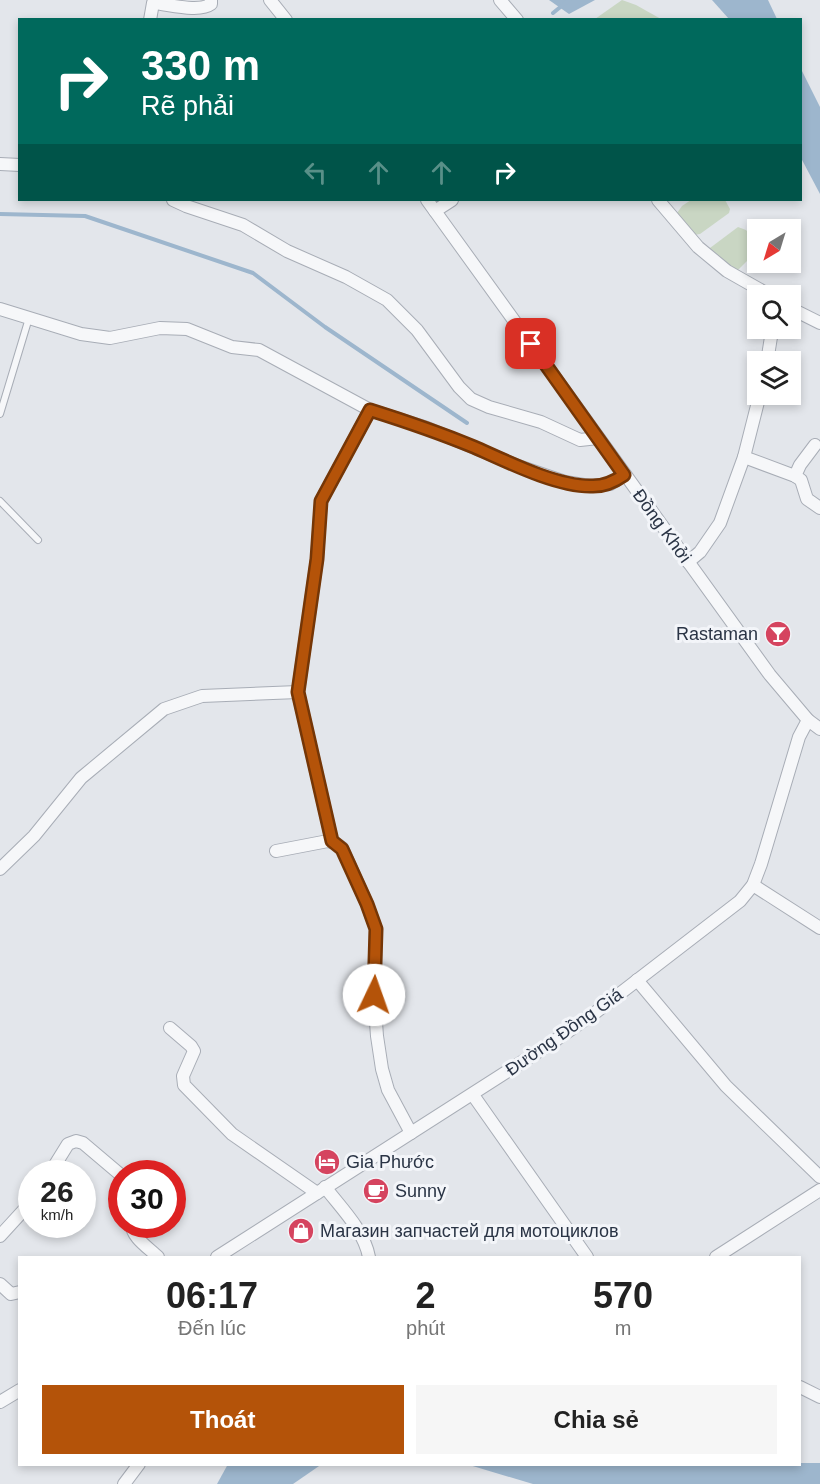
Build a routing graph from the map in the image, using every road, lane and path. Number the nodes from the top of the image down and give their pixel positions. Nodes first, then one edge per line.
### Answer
1 (211, 0) edge
2 (270, 0) edge
3 (500, 0) edge
4 (150, 18) edge
5 (284, 18) edge
6 (515, 18) edge
7 (0, 164) edge
8 (18, 165) edge
9 (175, 201) edge
10 (428, 201) edge
11 (450, 201) edge
12 (659, 201) edge
13 (435, 211) junction
14 (754, 285) edge
15 (0, 309) edge
16 (801, 314) edge
17 (29, 318) junction
18 (820, 323) edge
19 (757, 405) edge
20 (370, 410) junction
21 (0, 414) edge
22 (598, 438) junction
23 (815, 445) dead end
24 (744, 457) junction
25 (624, 475) junction
26 (795, 476) junction
27 (0, 501) edge
28 (820, 508) edge
29 (38, 540) dead end
30 (688, 562) junction
31 (298, 692) junction
32 (808, 720) junction
33 (820, 729) edge
34 (332, 841) junction
35 (276, 851) dead end
36 (0, 869) edge
37 (753, 885) junction
38 (820, 928) edge
39 (637, 980) junction
40 (170, 1028) dead end
41 (473, 1095) junction
42 (411, 1134) junction
43 (58, 1160) edge
44 (108, 1164) edge
45 (820, 1177) edge
46 (321, 1190) junction
47 (820, 1190) edge
48 (18, 1216) edge
49 (0, 1236) edge
50 (138, 1238) edge
51 (582, 1255) edge
52 (157, 1256) edge
53 (219, 1256) edge
54 (369, 1256) edge
55 (718, 1256) edge
56 (0, 1284) edge
57 (18, 1292) edge
58 (801, 1388) edge
59 (18, 1391) edge
60 (820, 1397) edge
61 (0, 1402) edge
62 (138, 1466) edge
63 (124, 1484) edge

1 - 4 street
2 - 5 street
3 - 6 street
7 - 8 street
9 - 22 street
10 - 13 street, Đồng Khởi
11 - 13 street
12 - 14 street
13 - 22 street, Đồng Khởi
15 - 17 street
16 - 18 street
17 - 20 street
17 - 21 lane
19 - 24 street
20 - 25 street
20 - 31 street
22 - 25 street, Đồng Khởi
23 - 26 street
24 - 26 street
24 - 30 street
25 - 30 street, Đồng Khởi
26 - 28 street
27 - 29 lane
30 - 32 street, Đồng Khởi
31 - 34 street
31 - 36 street
32 - 33 street, Đồng Khởi
32 - 37 street, Đường Đồng Giá
34 - 35 street
34 - 42 street
37 - 38 street
37 - 39 street, Đường Đồng Giá
39 - 41 street, Đường Đồng Giá
39 - 45 street
40 - 46 street
41 - 42 street, Đường Đồng Giá
41 - 51 street
42 - 46 street, Đường Đồng Giá
43 - 44 street
46 - 53 street, Đường Đồng Giá
46 - 54 street
47 - 55 street
48 - 49 street
50 - 52 street
56 - 57 street
58 - 60 street
59 - 61 street
62 - 63 street

